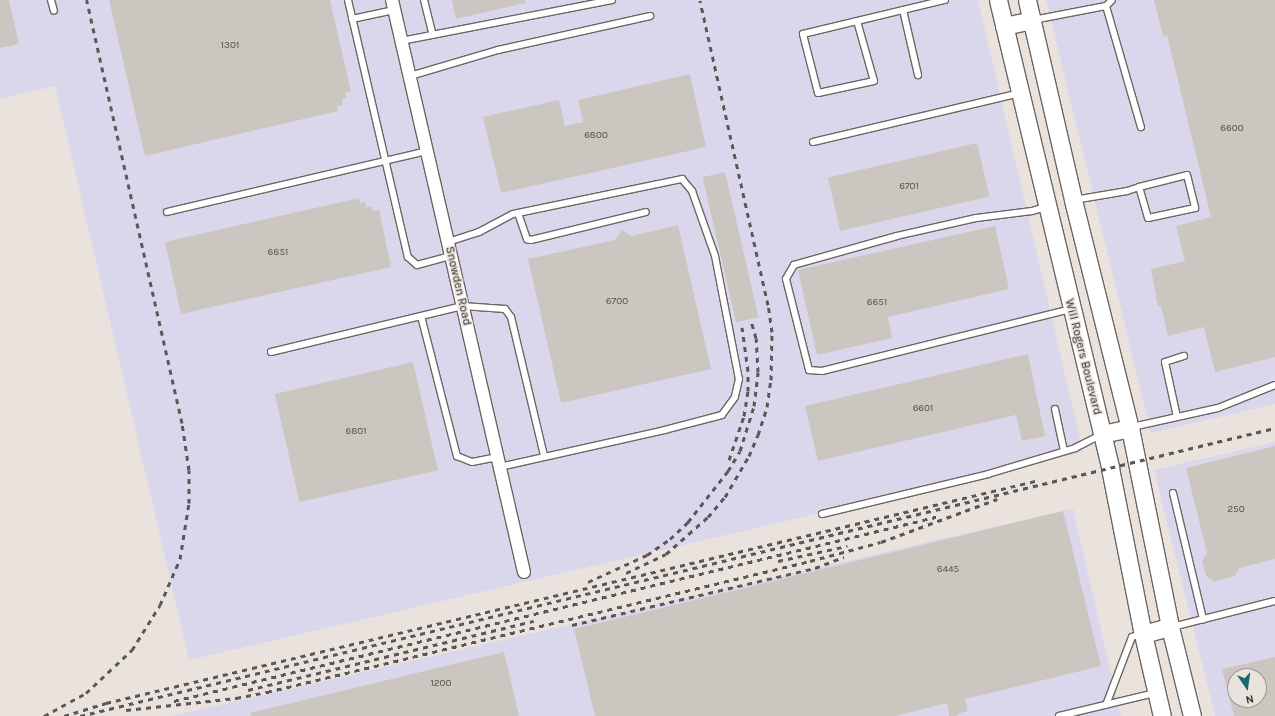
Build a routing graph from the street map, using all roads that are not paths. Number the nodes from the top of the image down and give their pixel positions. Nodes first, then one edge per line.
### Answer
1 (51, 0) edge
2 (348, 0) edge
3 (424, 0) edge
4 (612, 0) edge
5 (945, 0) edge
6 (998, 0) edge
7 (1027, 0) edge
8 (1112, 0) edge
9 (925, 2) edge
10 (393, 5) edge
11 (1106, 6) junction
12 (903, 10) junction
13 (54, 11) dead end
14 (650, 16) dead end
15 (352, 19) junction
16 (1032, 20) junction
17 (857, 21) junction
18 (1004, 26) junction
19 (433, 35) junction
20 (401, 41) junction
21 (918, 75) dead end
22 (410, 76) junction
23 (1020, 93) junction
24 (1141, 127) dead end
25 (813, 142) dead end
26 (427, 151) junction
27 (385, 163) junction
28 (1140, 187) junction
29 (1073, 200) junction
30 (1046, 207) junction
31 (168, 212) dead end
32 (646, 212) dead end
33 (518, 213) junction
34 (448, 242) junction
35 (451, 256) junction
36 (462, 306) junction
37 (1070, 309) junction
38 (421, 316) junction
39 (271, 352) dead end
40 (1184, 356) dead end
41 (1275, 385) edge
42 (1055, 409) dead end
43 (1177, 417) junction
44 (1130, 428) junction
45 (1102, 434) junction
46 (1064, 451) junction
47 (544, 456) junction
48 (498, 462) junction
49 (1172, 493) dead end
50 (822, 514) dead end
51 (524, 572) dead end
52 (1275, 601) edge
53 (1203, 619) junction
54 (1170, 627) junction
55 (1143, 634) junction
56 (1157, 692) junction
57 (1106, 705) junction
58 (1059, 716) edge
59 (1162, 716) edge
60 (1192, 716) edge

1 - 13 lane
2 - 15 lane
3 - 19 lane
4 - 19 lane
5 - 9 lane
6 - 18 main road, Will Rogers Boulevard
7 - 16 main road
8 - 11 lane
9 - 12 lane
10 - 15 lane
10 - 20 street, Snowden Road
11 - 16 lane
11 - 24 lane
12 - 17 lane
12 - 21 lane
14 - 22 lane
15 - 27 lane
16 - 18 main road
16 - 29 main road
17 - 17 lane
18 - 23 main road, Will Rogers Boulevard
19 - 20 lane
20 - 22 street, Snowden Road
22 - 26 street, Snowden Road
23 - 25 lane
23 - 30 main road, Will Rogers Boulevard
26 - 27 lane
26 - 34 street, Snowden Road
27 - 31 lane
27 - 35 lane
28 - 28 lane
28 - 29 lane
29 - 30 main road
29 - 44 main road
30 - 37 main road, Will Rogers Boulevard
30 - 37 lane
32 - 33 lane
33 - 34 lane
33 - 47 lane
34 - 35 street, Snowden Road
35 - 36 street, Snowden Road
36 - 38 lane
36 - 47 lane
36 - 48 street, Snowden Road
37 - 45 main road, Will Rogers Boulevard
38 - 39 lane
38 - 48 lane
40 - 43 lane
41 - 43 lane
42 - 46 lane
43 - 44 lane
44 - 45 main road
44 - 54 main road
45 - 46 lane
45 - 55 main road, Will Rogers Boulevard
46 - 50 lane
47 - 48 lane
48 - 51 street, Snowden Road
49 - 53 lane
52 - 53 lane
53 - 54 lane
54 - 55 main road
54 - 60 main road
55 - 56 main road, Will Rogers Boulevard
55 - 57 lane
56 - 57 lane
56 - 59 main road, Will Rogers Boulevard
57 - 58 lane

